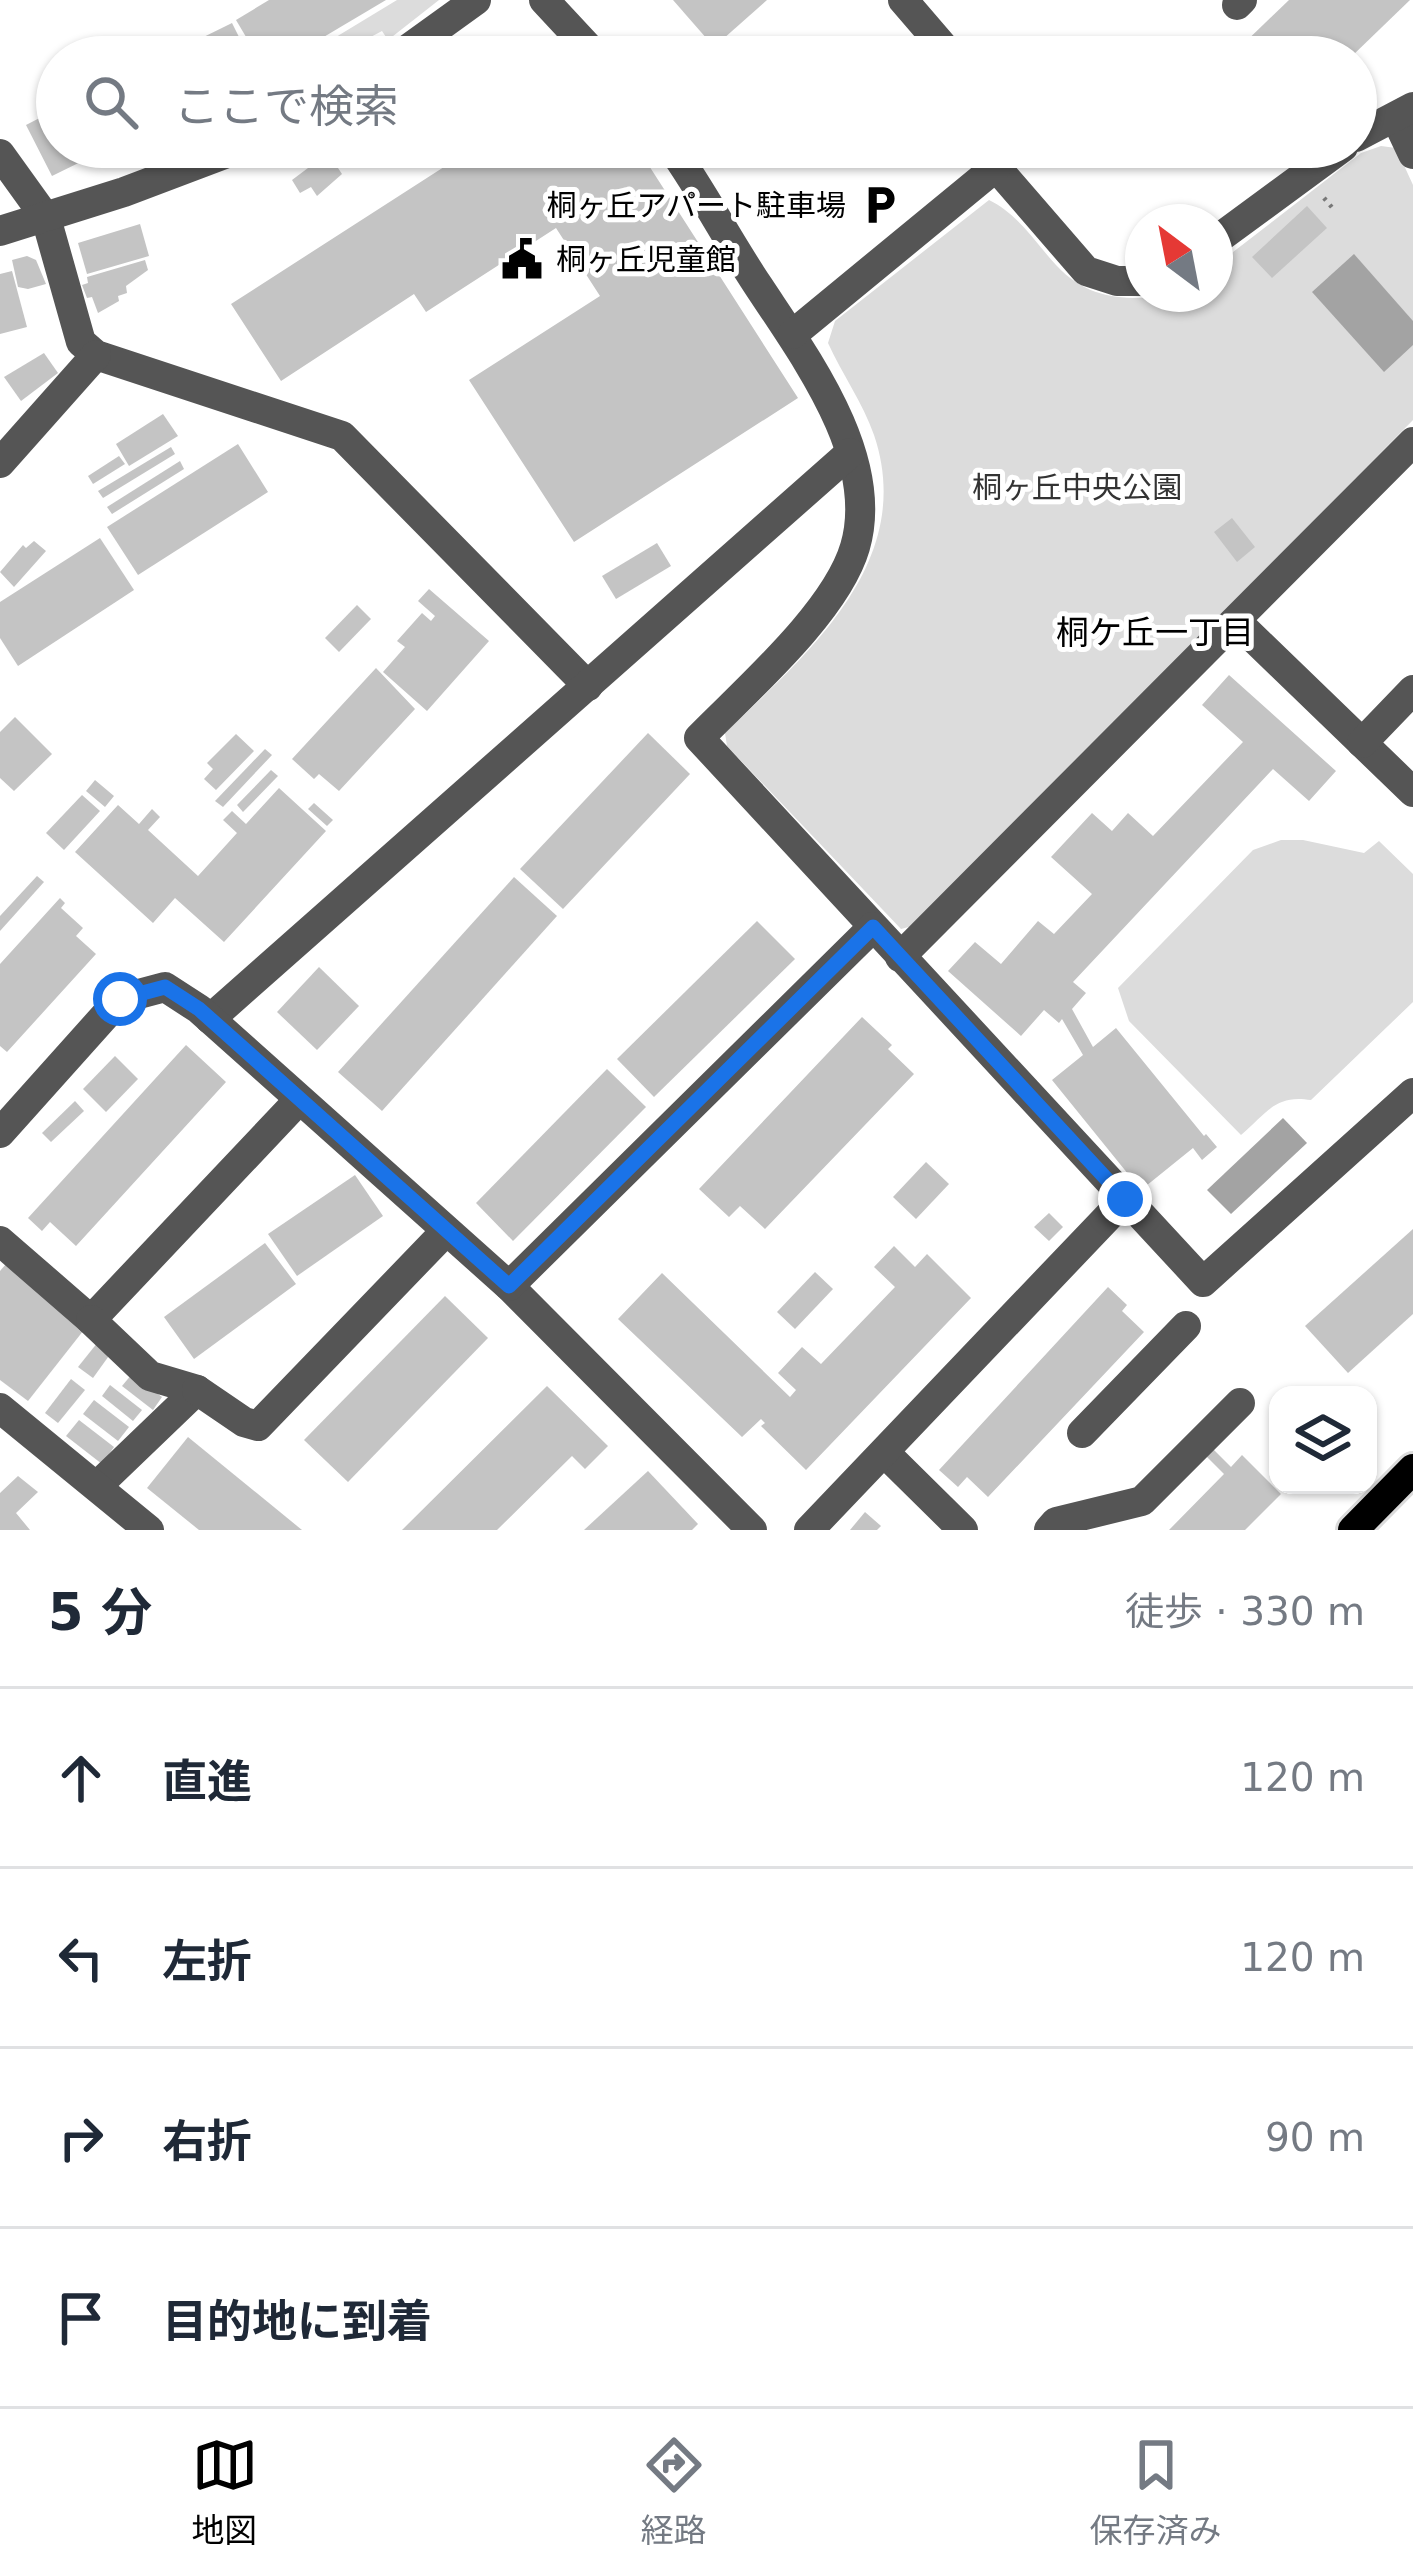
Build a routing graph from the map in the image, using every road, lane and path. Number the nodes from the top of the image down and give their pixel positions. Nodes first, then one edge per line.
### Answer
1 (476, 0) edge
2 (544, 0) edge
3 (903, 0) edge
4 (426, 36) edge
5 (577, 36) edge
6 (934, 36) edge
7 (1404, 113) edge
8 (0, 154) edge
9 (1413, 154) edge
10 (185, 168) edge
11 (684, 168) edge
12 (982, 168) edge
13 (1003, 168) edge
14 (1315, 168) edge
15 (46, 218) junction
16 (1233, 229) edge
17 (0, 231) edge
18 (1125, 281) edge
19 (793, 334) junction
20 (96, 355) junction
21 (1413, 442) edge
22 (850, 453) junction
23 (0, 463) edge
24 (1236, 621) junction
25 (588, 686) junction
26 (1413, 690) edge
27 (1362, 742) junction
28 (1413, 792) edge
29 (873, 927) junction
30 (900, 956) junction
31 (210, 1019) junction
32 (1413, 1093) edge
33 (299, 1100) junction
34 (0, 1133) edge
35 (1125, 1199) junction
36 (446, 1231) junction
37 (0, 1241) edge
38 (509, 1286) junction
39 (91, 1320) junction
40 (1186, 1326) dead end
41 (197, 1390) junction
42 (1240, 1403) dead end
43 (0, 1408) edge
44 (1082, 1433) dead end
45 (885, 1454) junction
46 (1413, 1468) edge
47 (98, 1486) junction
48 (149, 1530) edge
49 (752, 1530) edge
50 (809, 1530) edge
51 (963, 1530) edge
52 (1049, 1530) edge
53 (1353, 1530) edge

1 - 4 street
2 - 5 street
3 - 6 street
7 - 9 street
8 - 15 street
10 - 15 street
11 - 19 street
12 - 19 street
13 - 18 street
14 - 16 street
15 - 17 street
15 - 20 street
19 - 22 street
20 - 23 street
20 - 25 street
21 - 24 street
22 - 25 street
22 - 29 street
24 - 27 street
24 - 30 street
25 - 31 street
26 - 27 street
27 - 28 street
29 - 30 street
29 - 38 street
30 - 35 street
31 - 33 street
31 - 34 street
32 - 35 street
33 - 36 street
33 - 39 street
35 - 45 street
36 - 38 street
36 - 41 street
37 - 39 street
38 - 49 street
39 - 41 street
40 - 44 street
41 - 47 street
42 - 52 street
43 - 47 street
45 - 50 street
45 - 51 street
46 - 53 main road
47 - 48 street

